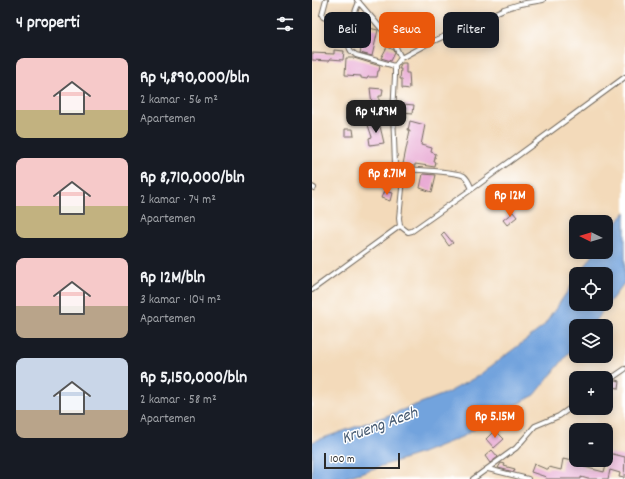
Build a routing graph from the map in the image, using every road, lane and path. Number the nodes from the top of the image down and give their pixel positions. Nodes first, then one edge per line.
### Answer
1 (326, 0) edge
2 (543, 0) edge
3 (358, 1) edge
4 (324, 17) edge
5 (401, 58) junction
6 (395, 66) junction
7 (625, 77) edge
8 (404, 169) junction
9 (472, 189) junction
10 (400, 226) junction
11 (312, 290) edge
12 (625, 369) edge
13 (613, 377) edge
14 (569, 409) edge
15 (488, 469) junction
16 (474, 479) edge
17 (528, 479) edge

1 - 4 street
2 - 5 street
3 - 5 street
3 - 6 street
5 - 6 street
6 - 8 street
7 - 9 street
8 - 9 street
8 - 10 street
9 - 10 street
10 - 11 street
12 - 13 street
14 - 15 street
15 - 16 street
15 - 17 street

